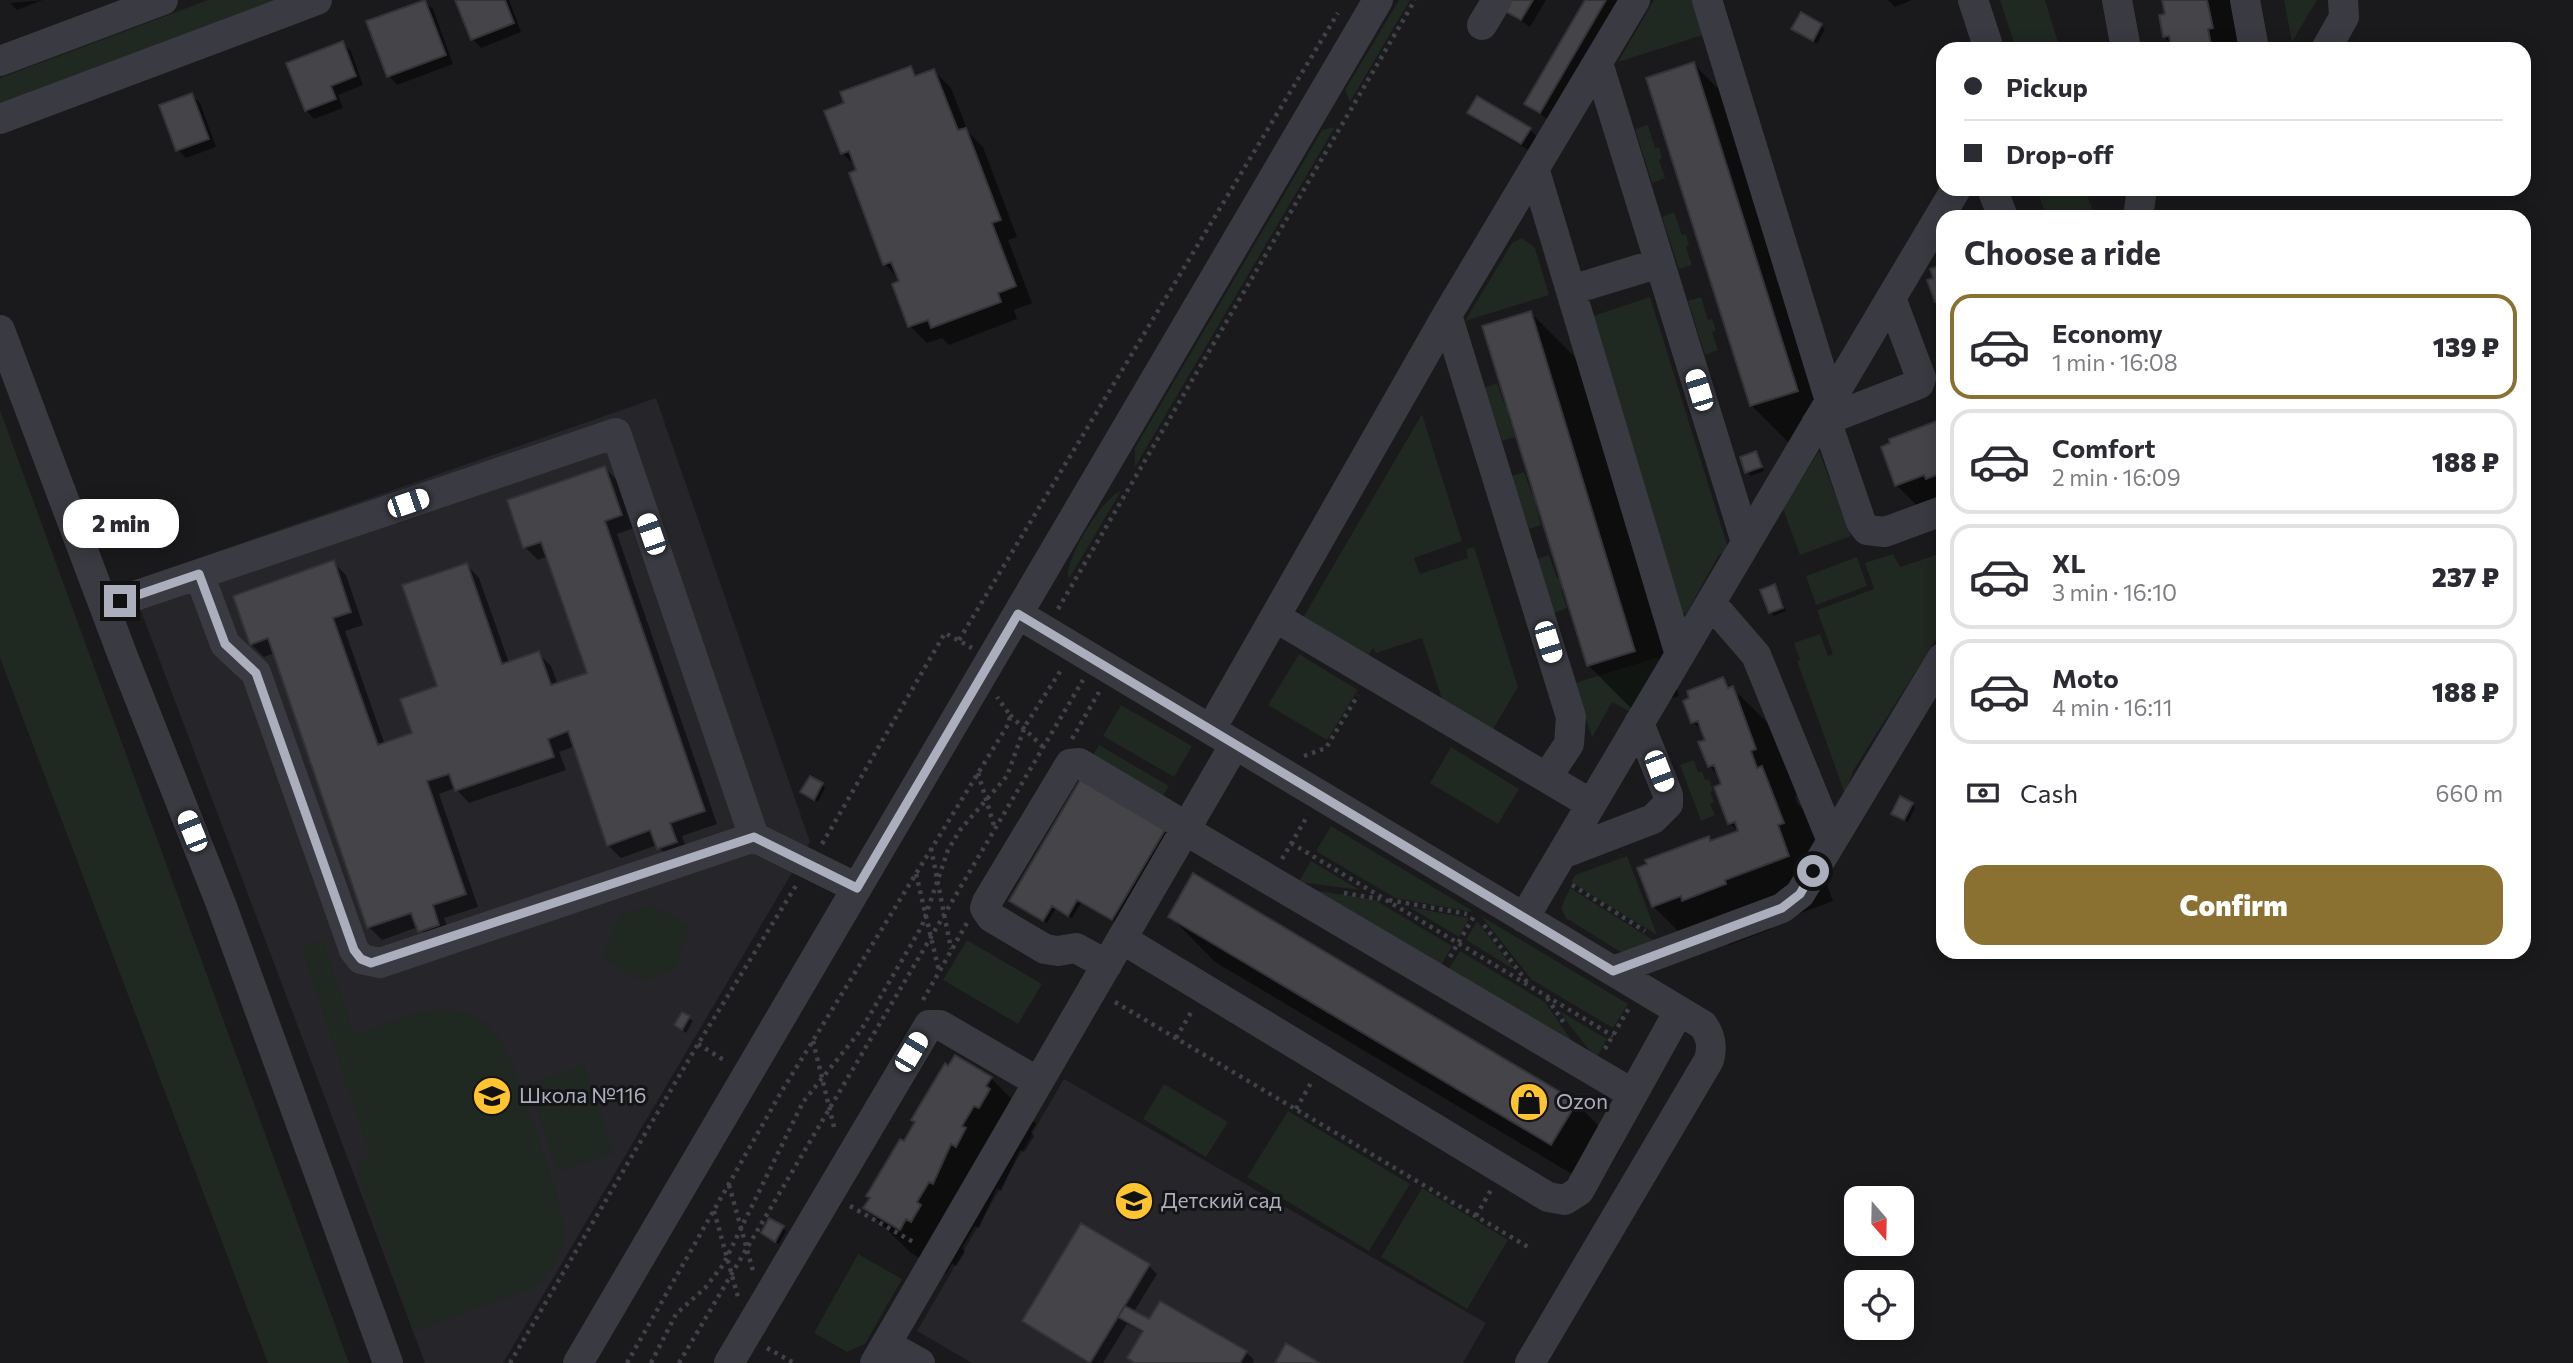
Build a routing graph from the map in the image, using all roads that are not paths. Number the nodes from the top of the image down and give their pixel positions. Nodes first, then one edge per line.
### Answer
1 (163, 0) edge
2 (317, 0) edge
3 (1378, 0) edge
4 (1497, 0) edge
5 (1635, 0) edge
6 (1707, 0) edge
7 (1973, 0) edge
8 (2117, 0) edge
9 (2245, 0) edge
10 (2343, 0) edge
11 (1482, 25) dead end
12 (1987, 42) edge
13 (2125, 42) edge
14 (2253, 42) edge
15 (2330, 42) edge
16 (0, 61) edge
17 (1598, 63) junction
18 (0, 119) edge
19 (1535, 171) junction
20 (1936, 223) edge
21 (1660, 263) junction
22 (1570, 290) junction
23 (1891, 298) junction
24 (1447, 315) junction
25 (0, 330) edge
26 (1824, 415) junction
27 (1936, 513) edge
28 (1746, 542) junction
29 (199, 574) junction
30 (1711, 603) junction
31 (105, 606) junction
32 (1018, 614) junction
33 (1275, 617) junction
34 (1680, 654) junction
35 (1936, 668) edge
36 (1639, 723) junction
37 (1223, 737) junction
38 (1547, 776) junction
39 (1591, 804) junction
40 (1186, 829) junction
41 (754, 837) junction
42 (1832, 841) junction
43 (1564, 868) junction
44 (857, 888) junction
45 (1524, 918) junction
46 (1107, 964) junction
47 (1613, 971) junction
48 (1679, 1011) junction
49 (1038, 1082) junction
50 (1633, 1094) junction
51 (880, 1354) edge
52 (388, 1363) edge
53 (578, 1363) edge
54 (729, 1363) edge
55 (920, 1363) edge
56 (1530, 1363) edge

1 - 16 street
2 - 18 street
3 - 32 street
4 - 11 street
5 - 17 street
6 - 26 street
7 - 12 street
8 - 13 street
9 - 14 street
10 - 15 street
17 - 19 street
17 - 21 street
19 - 22 street
19 - 24 street
20 - 23 street
21 - 22 street
21 - 28 street
22 - 34 street
23 - 26 street
23 - 26 street
24 - 33 street
24 - 38 street
25 - 31 street
26 - 27 street
26 - 28 street
28 - 30 street
29 - 31 street
29 - 41 street
29 - 41 street
30 - 34 street
30 - 42 street
31 - 52 street
32 - 37 street
32 - 44 street
33 - 37 street
33 - 38 street
34 - 36 street
35 - 42 street
36 - 39 street
36 - 43 street
37 - 40 street
37 - 45 street
38 - 39 street
39 - 43 street
40 - 46 street
40 - 46 street
40 - 50 street
41 - 44 street
42 - 47 street
43 - 45 street
44 - 53 street
45 - 47 street
46 - 49 street
46 - 50 street
47 - 48 street
48 - 50 street
48 - 56 street
49 - 51 street
49 - 54 street
51 - 55 street

